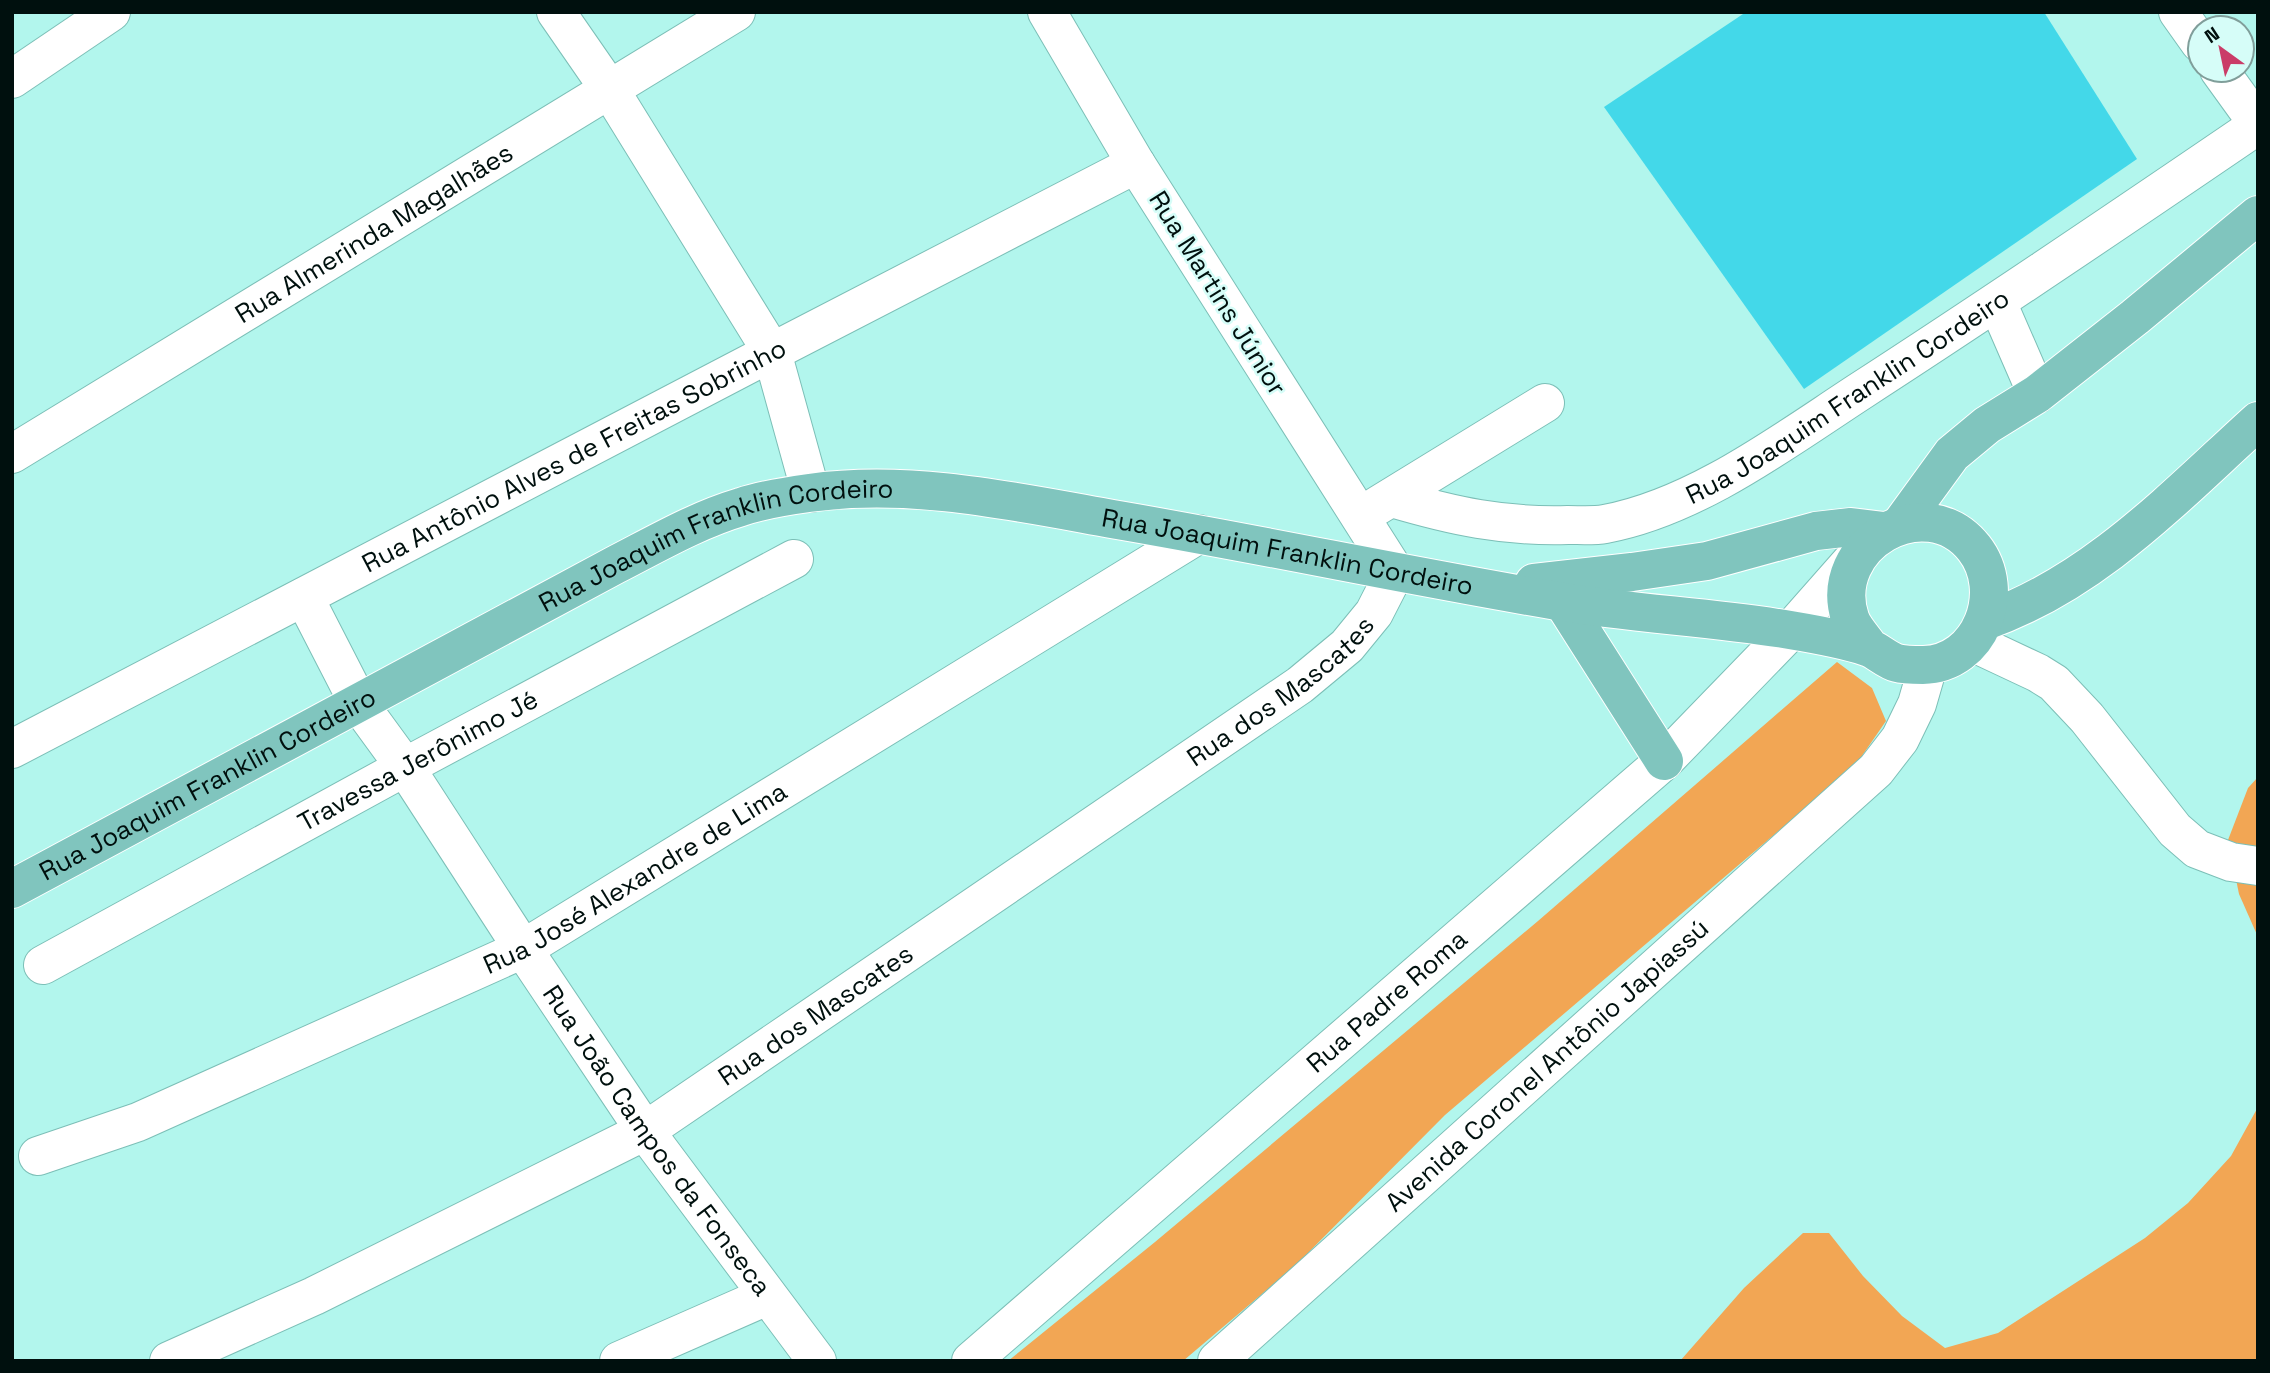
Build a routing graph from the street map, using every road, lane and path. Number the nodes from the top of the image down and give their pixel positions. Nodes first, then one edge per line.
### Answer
1 (111, 12) edge
2 (556, 12) edge
3 (736, 12) edge
4 (1047, 12) edge
5 (12, 79) edge
6 (2229, 84) edge
7 (610, 90) junction
8 (2258, 125) edge
9 (1136, 164) junction
10 (2258, 215) edge
11 (1997, 302) junction
12 (772, 352) junction
13 (2038, 394) junction
14 (1545, 403) dead end
15 (2258, 421) edge
16 (12, 454) edge
17 (811, 492) junction
18 (1375, 507) junction
19 (1199, 534) junction
20 (1881, 536) junction
21 (794, 559) dead end
22 (1395, 572) junction
23 (1487, 589) junction
24 (304, 597) junction
25 (1563, 602) junction
26 (1791, 630) junction
27 (1978, 632) junction
28 (1869, 647) junction
29 (1928, 666) junction
30 (359, 704) junction
31 (12, 750) edge
32 (1664, 761) junction
33 (405, 767) junction
34 (2258, 866) edge
35 (12, 889) edge
36 (523, 949) junction
37 (43, 965) dead end
38 (645, 1131) junction
39 (38, 1156) dead end
40 (767, 1296) junction
41 (169, 1361) edge
42 (619, 1361) edge
43 (817, 1361) edge
44 (971, 1361) edge
45 (1217, 1361) edge

1 - 5 street
2 - 7 street
3 - 7 street, Rua Almerinda Magalhães
4 - 9 street, Rua Martins Júnior
6 - 8 street
7 - 12 street
7 - 16 street, Rua Almerinda Magalhães
8 - 11 street, Rua Joaquim Franklin Cordeiro
9 - 12 street, Rua Antônio Alves de Freitas Sobrinho
9 - 18 street, Rua Martins Júnior
10 - 13 main road
11 - 13 street
11 - 18 street, Rua Joaquim Franklin Cordeiro
12 - 17 street
12 - 24 street, Rua Antônio Alves de Freitas Sobrinho
13 - 20 main road
14 - 18 street
15 - 27 main road
17 - 19 main road, Rua Joaquim Franklin Cordeiro
17 - 30 main road, Rua Joaquim Franklin Cordeiro
18 - 22 street, Rua Martins Júnior
19 - 22 main road, Rua Joaquim Franklin Cordeiro
19 - 36 street, Rua José Alexandre de Lima
20 - 23 main road, Rua Joaquim Franklin Cordeiro
20 - 26 street, Rua Padre Roma
20 - 27 main road
20 - 28 main road
21 - 33 street, Travessa Jerônimo Jé
22 - 23 main road, Rua Joaquim Franklin Cordeiro
22 - 38 street, Rua dos Mascates
23 - 25 main road, Rua Joaquim Franklin Cordeiro
24 - 30 street, Rua João Campos da Fonseca
24 - 31 street, Rua Antônio Alves de Freitas Sobrinho
25 - 26 main road, Rua Joaquim Franklin Cordeiro
25 - 32 main road
26 - 28 main road, Rua Joaquim Franklin Cordeiro
26 - 32 street, Rua Padre Roma
27 - 29 main road
27 - 34 street
28 - 29 main road
29 - 45 street, Avenida Coronel Antônio Japiassú
30 - 33 street, Rua João Campos da Fonseca
30 - 35 main road, Rua Joaquim Franklin Cordeiro
32 - 44 street, Rua Padre Roma
33 - 36 street, Rua João Campos da Fonseca
33 - 37 street, Travessa Jerônimo Jé
36 - 38 street, Rua João Campos da Fonseca
36 - 39 street, Rua José Alexandre de Lima
38 - 40 street, Rua João Campos da Fonseca
38 - 41 street, Rua dos Mascates
40 - 42 street
40 - 43 street, Rua João Campos da Fonseca

